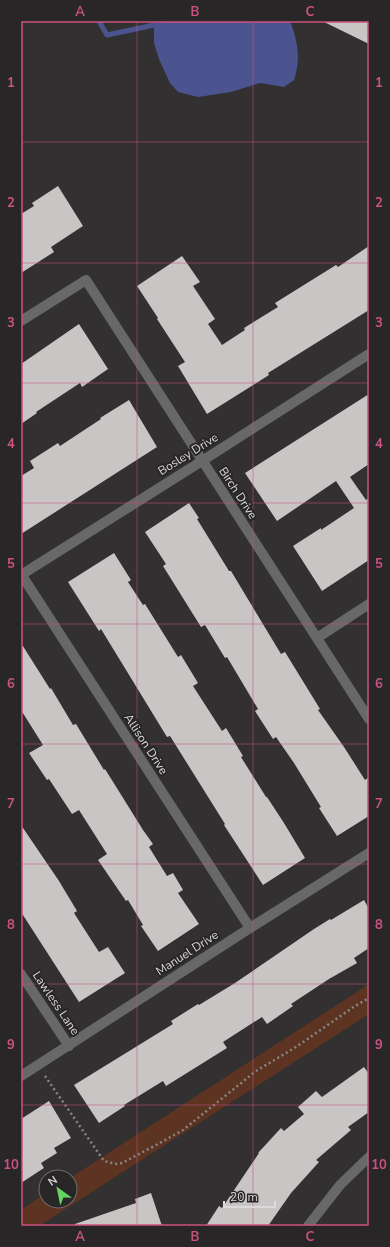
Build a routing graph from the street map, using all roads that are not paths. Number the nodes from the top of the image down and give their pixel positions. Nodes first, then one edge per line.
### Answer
1 (21, 321) edge
2 (369, 354) edge
3 (202, 461) junction
4 (21, 575) edge
5 (369, 604) edge
6 (317, 638) junction
7 (369, 719) edge
8 (369, 853) edge
9 (250, 928) junction
10 (21, 974) edge
11 (69, 1046) junction
12 (21, 1076) edge
13 (369, 1157) edge
14 (308, 1226) edge

1 - 3 street, Birch Drive
2 - 3 street, Bosley Drive
3 - 4 street, Bosley Drive
3 - 6 street, Birch Drive
4 - 9 street, Allison Drive
5 - 6 street
6 - 7 street, Birch Drive
8 - 9 street, Manuel Drive
9 - 11 street, Manuel Drive
10 - 11 street, Lawless Lane
11 - 12 street, Manuel Drive
13 - 14 street

